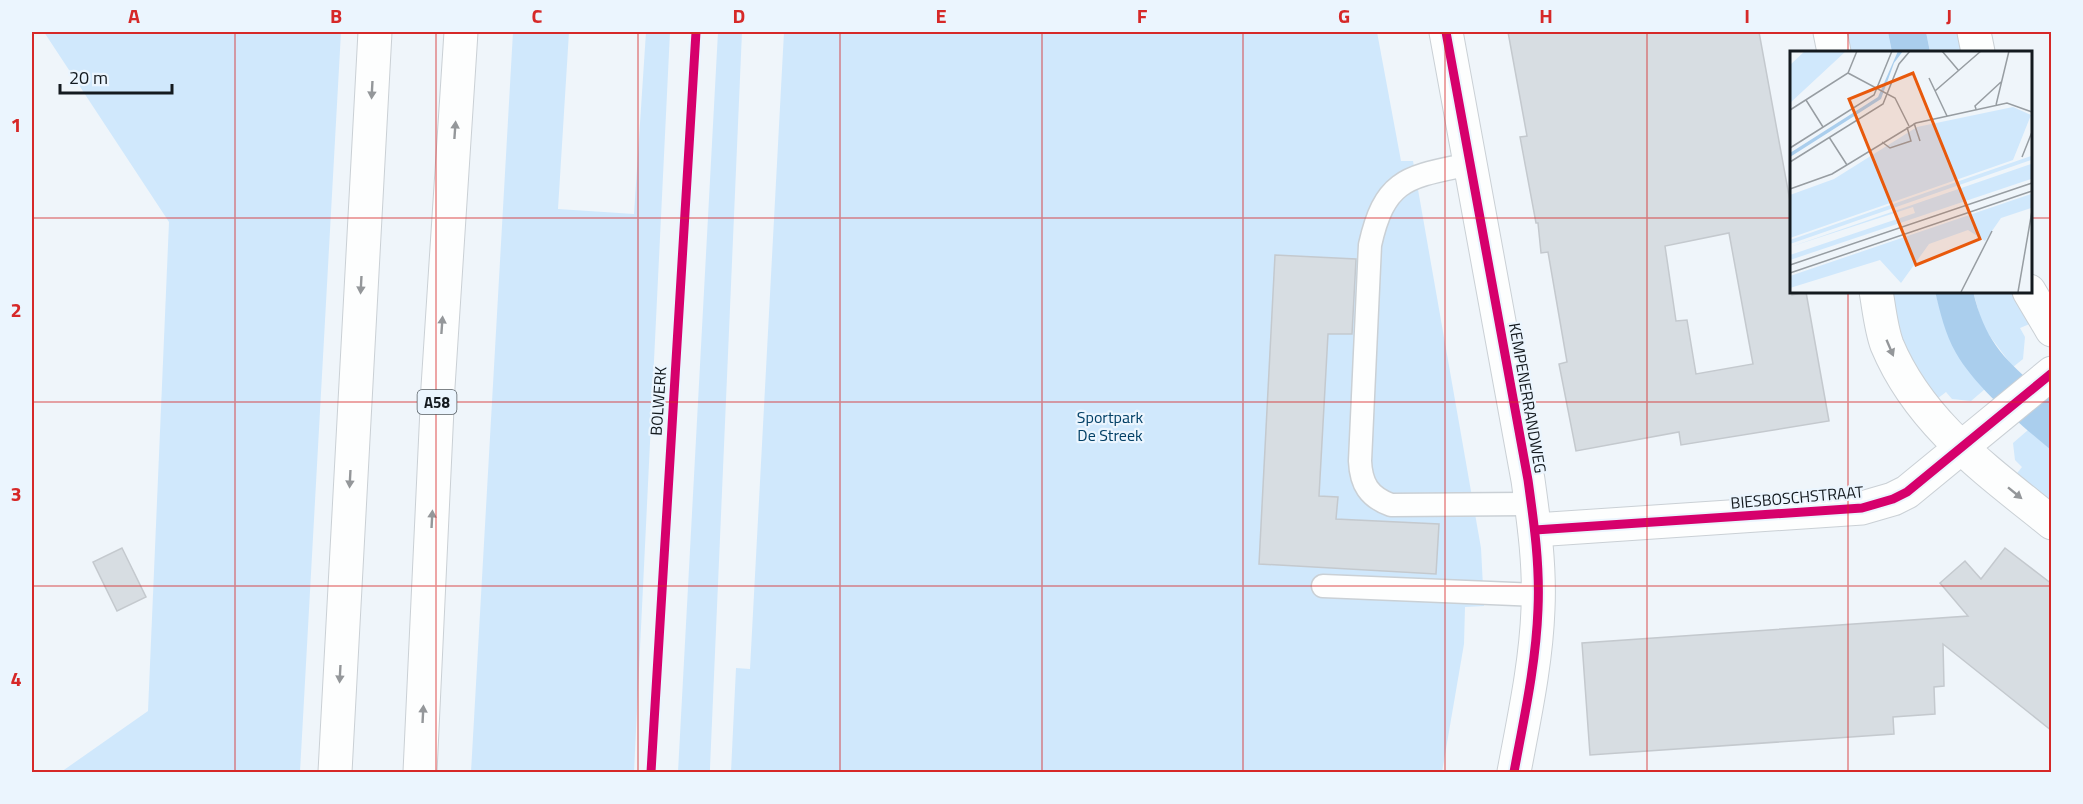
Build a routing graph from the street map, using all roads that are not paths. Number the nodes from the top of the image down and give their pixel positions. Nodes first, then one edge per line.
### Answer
1 (375, 32) edge
2 (461, 32) edge
3 (1446, 32) edge
4 (1830, 32) edge
5 (1974, 32) edge
6 (1834, 51) edge
7 (1977, 51) edge
8 (1470, 164) junction
9 (1876, 292) edge
10 (2030, 292) edge
11 (2052, 330) edge
12 (2050, 374) edge
13 (1961, 449) junction
14 (1533, 517) junction
15 (2052, 523) edge
16 (1323, 586) dead end
17 (1538, 595) junction
18 (335, 772) edge
19 (420, 772) edge
20 (1514, 772) edge

1 -> 18 main road
19 -> 2 main road, A58
3 - 8 main road, KEMPENERRANDWEG
4 - 6 main road
5 - 7 main road
8 - 14 main road, KEMPENERRANDWEG
8 - 14 lane
9 -> 13 main road
10 - 11 main road
12 - 13 main road, BIESBOSCHSTRAAT
13 - 14 main road, BIESBOSCHSTRAAT
13 -> 15 main road
14 - 17 main road, KEMPENERRANDWEG
16 - 17 lane
17 - 20 main road, KEMPENERRANDWEG

